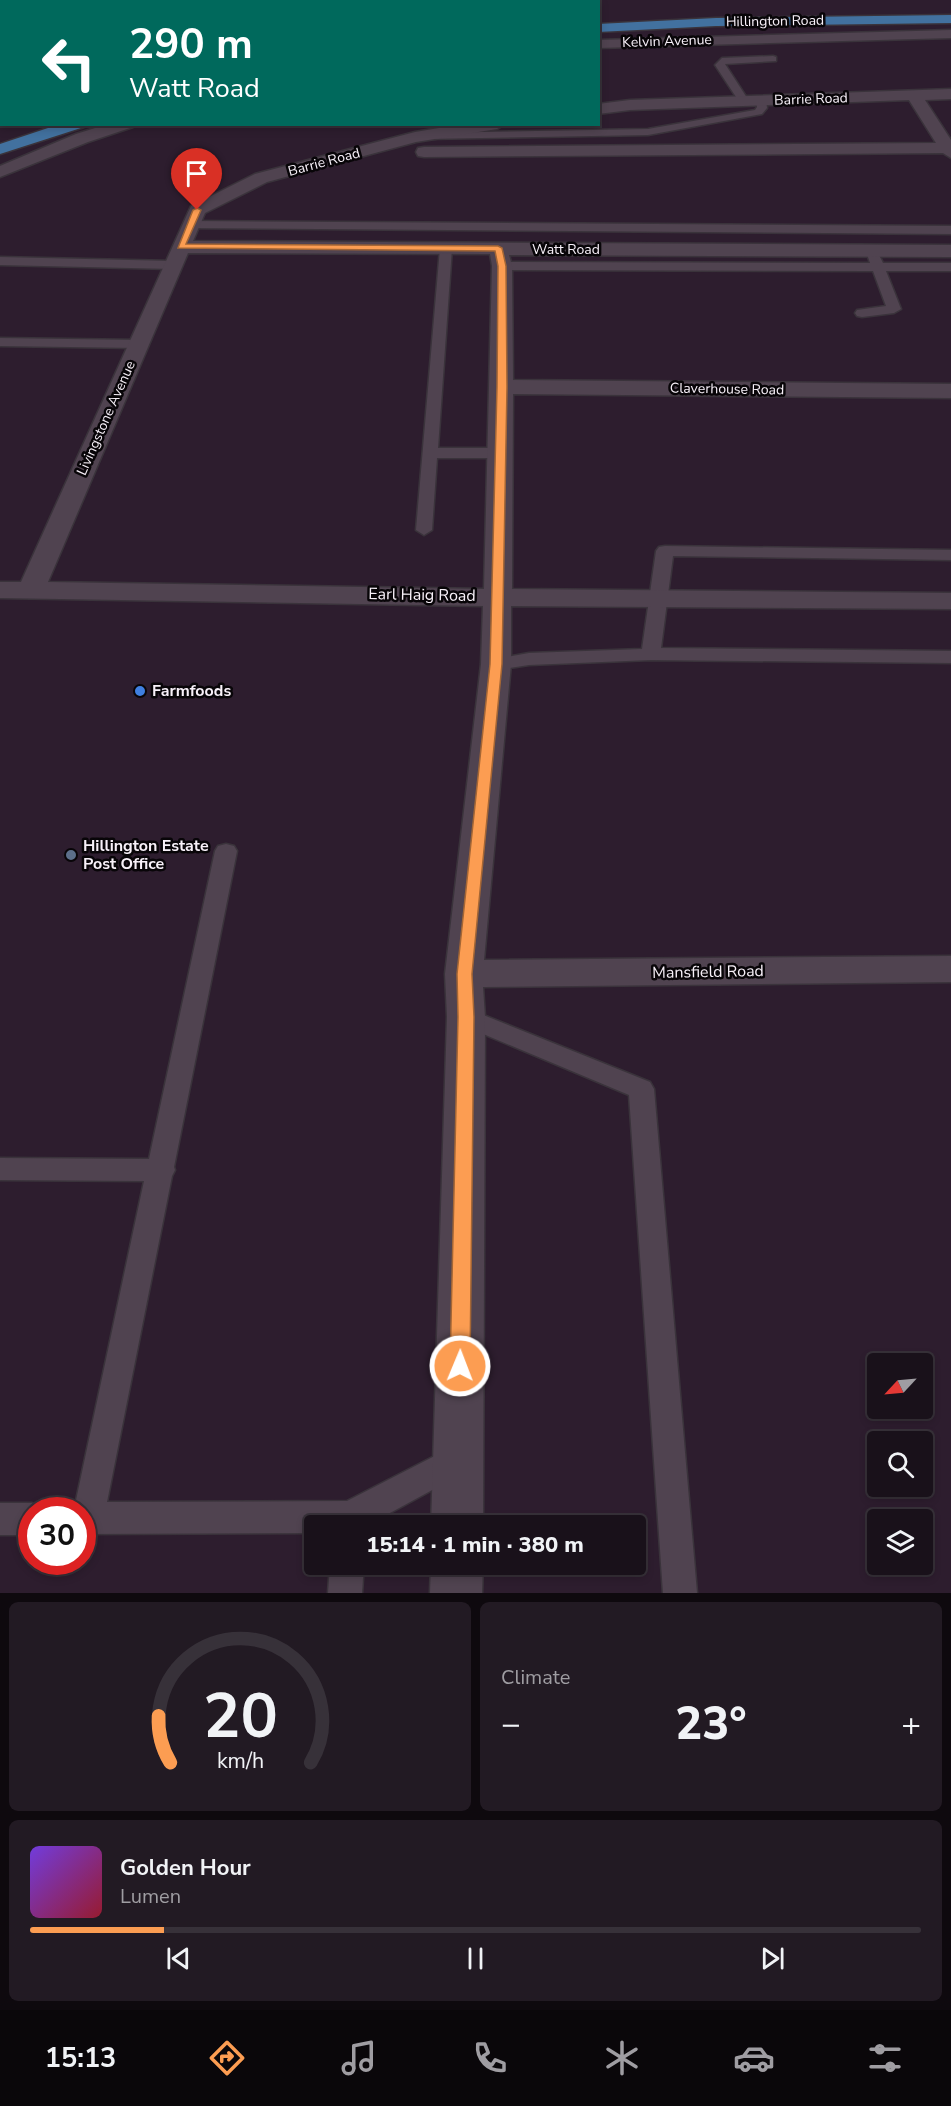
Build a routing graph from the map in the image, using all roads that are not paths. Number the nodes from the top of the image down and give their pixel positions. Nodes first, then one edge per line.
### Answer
1 (951, 11) edge
2 (600, 18) edge
3 (951, 19) edge
4 (600, 28) edge
5 (951, 34) edge
6 (600, 44) edge
7 (773, 59) dead end
8 (951, 94) edge
9 (914, 95) junction
10 (761, 100) junction
11 (744, 101) junction
12 (600, 110) edge
13 (72, 126) edge
14 (121, 126) edge
15 (484, 126) edge
16 (415, 137) junction
17 (0, 149) edge
18 (949, 151) edge
19 (359, 153) junction
20 (0, 172) edge
21 (951, 230) edge
22 (181, 246) junction
23 (446, 248) junction
24 (951, 251) edge
25 (500, 257) junction
26 (874, 259) junction
27 (0, 261) edge
28 (951, 267) edge
29 (862, 313) dead end
30 (0, 342) edge
31 (138, 344) junction
32 (502, 387) junction
33 (951, 391) edge
34 (430, 453) junction
35 (501, 453) junction
36 (424, 530) dead end
37 (951, 555) edge
38 (0, 590) edge
39 (31, 590) junction
40 (498, 596) junction
41 (657, 600) junction
42 (951, 601) edge
43 (651, 654) junction
44 (951, 657) edge
45 (496, 664) junction
46 (226, 851) dead end
47 (951, 969) edge
48 (464, 974) junction
49 (466, 1017) junction
50 (0, 1169) edge
51 (162, 1170) junction
52 (458, 1459) junction
53 (90, 1497) edge
54 (360, 1515) edge
55 (457, 1515) edge
56 (96, 1518) edge
57 (0, 1519) edge
58 (18, 1519) edge
59 (304, 1520) edge
60 (346, 1575) edge
61 (457, 1575) edge
62 (345, 1593) edge
63 (456, 1593) edge
64 (680, 1593) edge

1 - 2 main road, Hillington Road
3 - 4 main road, Hillington Road
5 - 6 street, Kelvin Avenue
7 - 11 lane
8 - 9 street, Barrie Road
9 - 10 street, Barrie Road
9 - 18 street
10 - 11 street, Barrie Road
10 - 16 lane
11 - 12 street, Barrie Road
13 - 17 main road
14 - 20 street
15 - 16 street, Barrie Road
16 - 19 street, Barrie Road
18 - 19 street
19 - 22 street, Barrie Road
21 - 22 lane
22 - 23 street, Watt Road
22 - 27 lane
22 - 31 street, Livingstone Avenue
23 - 25 street, Watt Road
23 - 34 lane
24 - 26 street, Watt Road
25 - 26 street, Watt Road
25 - 32 street
26 - 28 lane
26 - 29 lane
30 - 31 lane
31 - 39 street, Livingstone Avenue
32 - 33 street, Claverhouse Road
32 - 35 street
34 - 35 lane
34 - 36 lane
35 - 40 street
37 - 41 lane
38 - 39 street, Earl Haig Road
39 - 40 street, Earl Haig Road
40 - 41 street, Earl Haig Road
40 - 45 street
41 - 42 street, Earl Haig Road
41 - 43 lane
43 - 44 lane
43 - 45 lane
45 - 48 street
46 - 51 lane
47 - 48 street, Mansfield Road
48 - 49 street
49 - 52 street
49 - 64 lane
50 - 51 lane
51 - 53 lane
52 - 54 lane
52 - 55 street
56 - 59 lane
57 - 58 lane
60 - 62 lane
61 - 63 street

